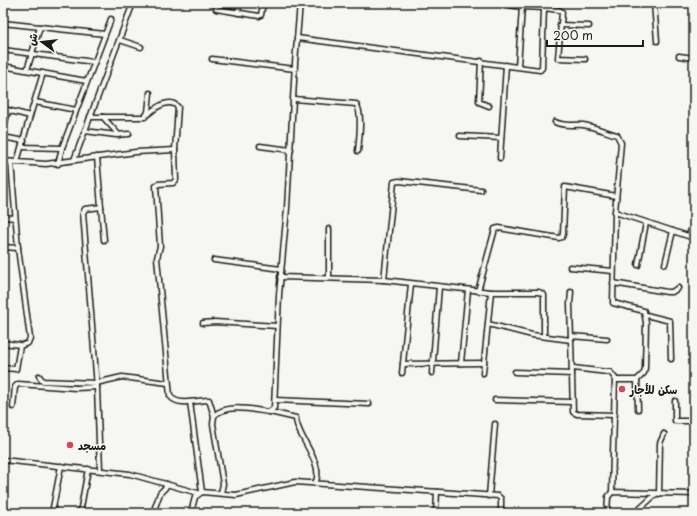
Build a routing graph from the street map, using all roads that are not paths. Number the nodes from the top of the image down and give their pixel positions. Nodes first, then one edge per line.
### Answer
1 (133, 3) edge
2 (216, 3) edge
3 (239, 3) edge
4 (263, 3) edge
5 (300, 3) edge
6 (654, 3) edge
7 (509, 5) dead end
8 (523, 5) edge
9 (544, 8) junction
10 (238, 13) junction
11 (110, 19) dead end
12 (3, 24) edge
13 (560, 25) junction
14 (589, 26) dead end
15 (40, 27) junction
16 (105, 34) junction
17 (297, 38) junction
18 (120, 40) junction
19 (656, 41) dead end
20 (141, 47) dead end
21 (3, 50) edge
22 (31, 53) junction
23 (679, 56) dead end
24 (694, 58) edge
25 (586, 59) dead end
26 (212, 60) dead end
27 (481, 61) junction
28 (94, 62) junction
29 (506, 65) junction
30 (3, 66) edge
31 (518, 66) junction
32 (295, 69) junction
33 (27, 70) junction
34 (43, 73) junction
35 (86, 81) junction
36 (150, 93) dead end
37 (294, 99) junction
38 (35, 102) junction
39 (489, 106) dead end
40 (5, 110) edge
41 (76, 110) junction
42 (148, 114) junction
43 (30, 116) junction
44 (90, 116) junction
45 (103, 117) junction
46 (555, 122) dead end
47 (85, 131) junction
48 (3, 132) edge
49 (129, 134) dead end
50 (119, 135) junction
51 (460, 136) dead end
52 (3, 137) edge
53 (501, 138) junction
54 (24, 140) junction
55 (260, 146) dead end
56 (22, 147) junction
57 (62, 148) junction
58 (175, 150) junction
59 (291, 150) junction
60 (358, 151) dead end
61 (97, 157) junction
62 (500, 158) dead end
63 (74, 160) junction
64 (3, 161) edge
65 (11, 162) junction
66 (17, 162) junction
67 (58, 164) junction
68 (481, 190) dead end
69 (616, 196) junction
70 (101, 207) junction
71 (615, 212) junction
72 (3, 217) edge
73 (15, 218) junction
74 (694, 218) edge
75 (646, 223) junction
76 (329, 228) dead end
77 (673, 231) junction
78 (689, 236) junction
79 (694, 238) edge
80 (104, 240) dead end
81 (3, 247) edge
82 (18, 248) junction
83 (214, 260) dead end
84 (665, 264) dead end
85 (638, 265) dead end
86 (570, 267) dead end
87 (280, 269) junction
88 (613, 271) junction
89 (280, 277) junction
90 (329, 277) junction
91 (384, 280) junction
92 (613, 283) junction
93 (411, 284) junction
94 (440, 287) junction
95 (678, 288) dead end
96 (468, 290) junction
97 (478, 291) junction
98 (491, 292) junction
99 (571, 292) dead end
100 (646, 315) junction
101 (203, 323) dead end
102 (488, 324) junction
103 (277, 326) junction
104 (544, 336) junction
105 (571, 338) junction
106 (607, 339) dead end
107 (3, 343) edge
108 (20, 345) junction
109 (671, 359) dead end
110 (461, 363) junction
111 (484, 363) junction
112 (404, 364) junction
113 (432, 364) junction
114 (3, 368) edge
115 (572, 368) junction
116 (515, 372) dead end
117 (402, 373) dead end
118 (432, 373) dead end
119 (483, 373) dead end
120 (572, 374) junction
121 (39, 376) dead end
122 (615, 380) junction
123 (637, 380) junction
124 (168, 383) junction
125 (97, 385) junction
126 (275, 400) junction
127 (495, 400) dead end
128 (675, 401) dead end
129 (190, 402) junction
130 (572, 402) junction
131 (370, 404) dead end
132 (13, 407) dead end
133 (638, 409) dead end
134 (269, 412) junction
135 (615, 415) junction
136 (214, 416) junction
137 (694, 421) edge
138 (495, 424) dead end
139 (664, 434) dead end
140 (3, 460) edge
141 (60, 466) junction
142 (88, 469) junction
143 (100, 470) junction
144 (315, 483) junction
145 (167, 484) junction
146 (200, 492) junction
147 (437, 492) junction
148 (612, 492) junction
149 (221, 494) junction
150 (657, 494) junction
151 (694, 494) edge
152 (489, 496) junction
153 (52, 513) edge
154 (80, 513) edge
155 (154, 513) edge
156 (191, 513) edge
157 (436, 513) edge
158 (509, 513) edge
159 (607, 513) edge
160 (636, 513) edge

1 - 18 street
2 - 10 street
3 - 10 street
4 - 10 street
5 - 17 street
6 - 19 street
7 - 8 street
8 - 9 street
8 - 31 street
9 - 13 street
9 - 31 street
11 - 16 street
12 - 15 street
13 - 14 street
13 - 25 street
15 - 16 street
15 - 22 street
16 - 28 street
17 - 27 street
17 - 32 street
18 - 20 street
18 - 44 street
21 - 22 street
22 - 28 street
22 - 33 street
23 - 24 street
26 - 32 street
27 - 29 street
27 - 39 street
28 - 35 street
29 - 31 street
29 - 53 street
30 - 33 street
32 - 37 street
33 - 34 street
34 - 35 street
34 - 38 street
35 - 41 street
36 - 42 street
37 - 59 street
37 - 60 street
38 - 41 street
38 - 43 street
40 - 43 street
40 - 48 street
41 - 57 street
42 - 45 street
42 - 58 street
43 - 54 street
44 - 45 street
44 - 47 street
45 - 50 street
46 - 69 street
47 - 50 street
47 - 63 street
49 - 50 street
51 - 53 street
52 - 54 street
53 - 62 street
54 - 56 street
55 - 59 street
56 - 57 street
56 - 66 street
57 - 67 street
58 - 61 street
58 - 124 street
59 - 87 street
61 - 63 street
61 - 70 street
63 - 67 street
64 - 65 street
65 - 66 street
65 - 73 street
66 - 67 street
68 - 91 street
69 - 71 street
69 - 97 street
70 - 80 street
70 - 125 street
71 - 75 street
71 - 88 street
72 - 73 street
73 - 82 street
74 - 78 street
75 - 77 street
75 - 85 street
76 - 90 street
77 - 78 street
77 - 84 street
78 - 79 street
81 - 82 street
82 - 108 street
83 - 87 street
86 - 88 street
87 - 89 street
88 - 92 street
89 - 90 street
89 - 103 street
90 - 91 street
91 - 93 street
92 - 95 street
92 - 100 street
93 - 94 street
93 - 112 street
94 - 96 street
94 - 113 street
96 - 97 street
96 - 110 street
97 - 98 street
98 - 102 street
98 - 104 street
99 - 105 street
100 - 109 street
100 - 123 street
101 - 103 street
102 - 104 street
102 - 111 street
103 - 126 street
104 - 105 street
105 - 106 street
105 - 115 street
107 - 108 street
108 - 114 street
110 - 111 street
110 - 113 street
111 - 119 street
112 - 113 street
112 - 117 street
113 - 118 street
115 - 120 street
115 - 122 street
116 - 120 street
120 - 130 street
121 - 125 street
122 - 123 street
122 - 135 street
123 - 133 street
124 - 125 street
124 - 129 street
125 - 132 street
125 - 143 street
126 - 131 street
126 - 134 street
127 - 130 street
128 - 137 street
129 - 136 street
129 - 146 street
130 - 135 street
134 - 136 street
134 - 144 street
135 - 148 street
136 - 149 street
138 - 152 street
139 - 150 street
140 - 141 street
141 - 142 street
141 - 153 street
142 - 143 street
142 - 154 street
143 - 145 street
144 - 147 street
144 - 149 street
145 - 146 street
145 - 155 street
146 - 149 street
146 - 156 street
147 - 152 street
147 - 157 street
148 - 150 street
148 - 159 street
150 - 151 street
150 - 160 street
152 - 158 street

